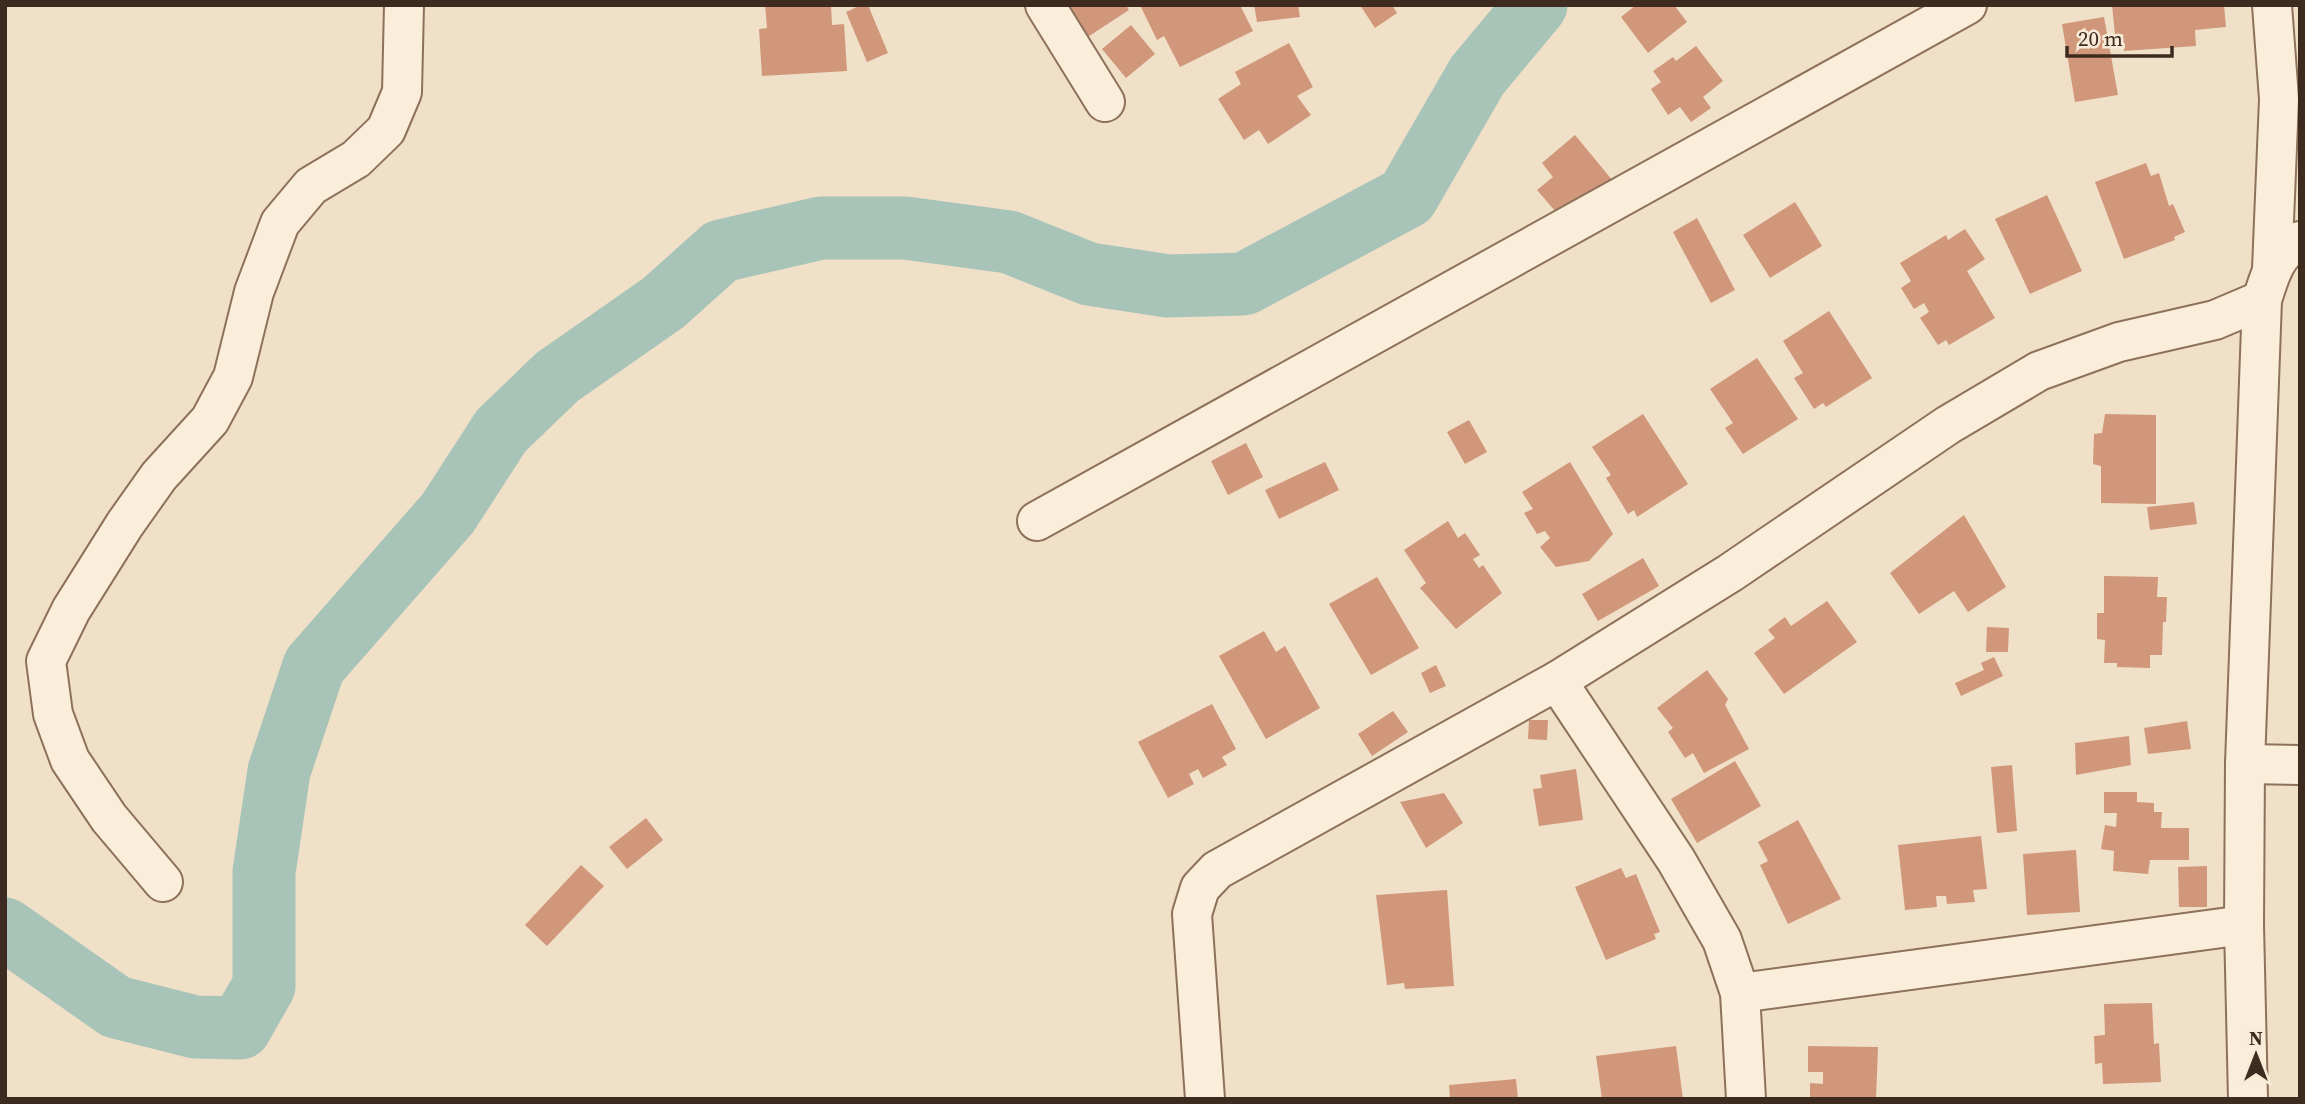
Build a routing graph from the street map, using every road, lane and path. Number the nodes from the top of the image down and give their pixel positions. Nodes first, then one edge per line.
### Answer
1 (404, 5) edge
2 (1045, 5) edge
3 (1967, 5) edge
4 (2272, 5) edge
5 (1105, 102) dead end
6 (2300, 241) edge
7 (2267, 285) junction
8 (2215, 320) junction
9 (2261, 349) junction
10 (1038, 521) dead end
11 (1557, 681) junction
12 (2245, 764) junction
13 (2300, 765) edge
14 (163, 882) dead end
15 (2244, 925) junction
16 (1740, 993) junction
17 (1205, 1099) edge
18 (1746, 1099) edge
19 (2248, 1099) edge

1 - 14 street
2 - 5 street
3 - 10 street
4 - 7 street
6 - 7 street
7 - 8 street
7 - 9 street
8 - 9 street
8 - 11 street
9 - 12 street
11 - 16 street
11 - 17 street
12 - 13 street
12 - 15 street
15 - 16 street
15 - 19 street
16 - 18 street

